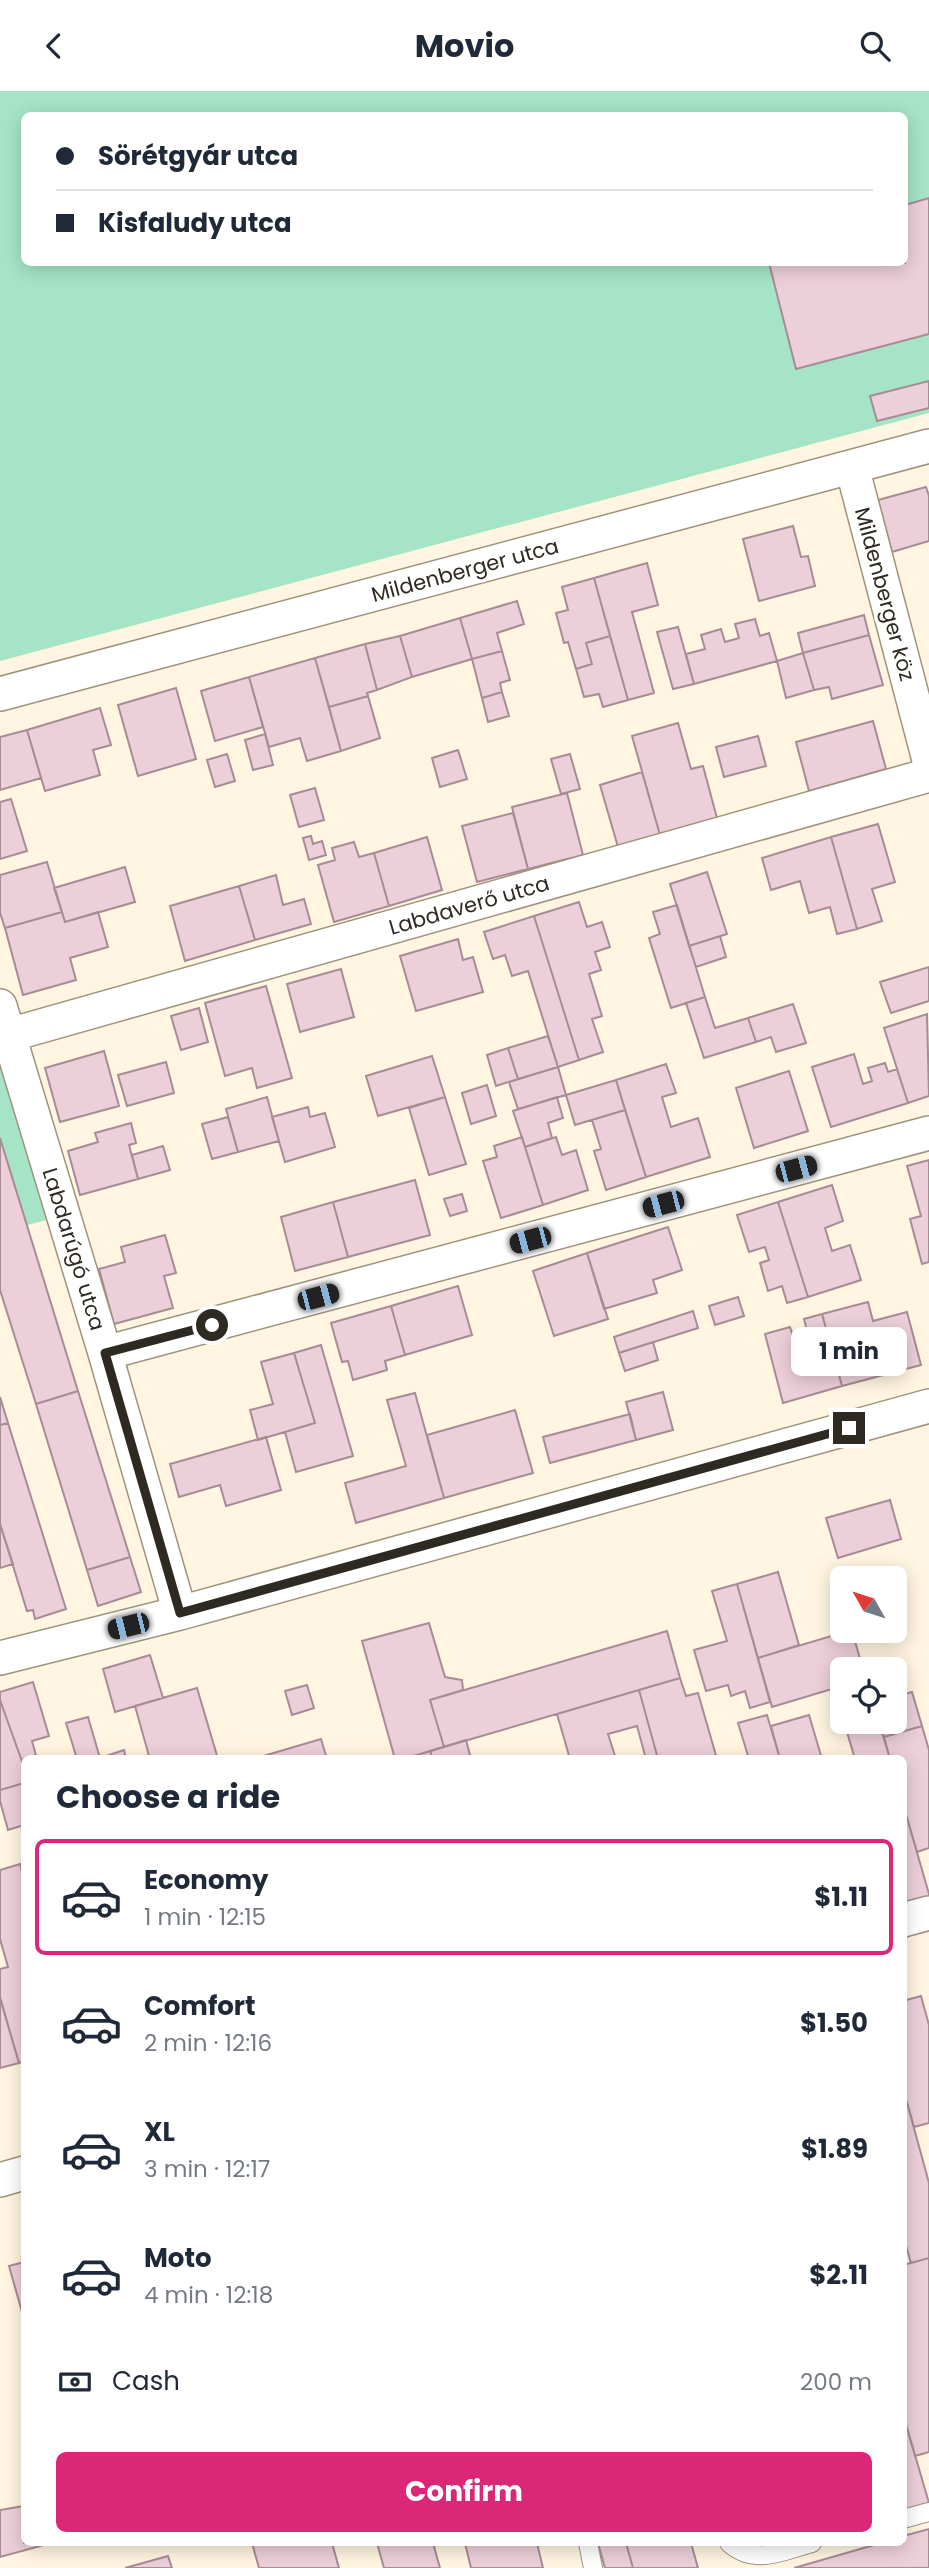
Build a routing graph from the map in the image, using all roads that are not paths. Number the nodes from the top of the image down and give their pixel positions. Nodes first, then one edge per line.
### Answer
1 (929, 446) edge
2 (852, 467) junction
3 (0, 694) edge
4 (929, 760) edge
5 (929, 775) edge
6 (4, 1021) edge
7 (929, 1133) edge
8 (105, 1353) junction
9 (929, 1406) edge
10 (180, 1613) junction
11 (0, 1658) edge
12 (929, 1913) edge
13 (907, 1919) edge
14 (21, 2174) edge
15 (0, 2180) edge
16 (929, 2512) edge
17 (907, 2518) edge
18 (589, 2546) edge
19 (732, 2546) edge
20 (800, 2546) edge
21 (593, 2568) edge

1 - 2 street, Mildenberger utca
2 - 3 street, Mildenberger utca
2 - 4 street, Mildenberger köz
5 - 6 street, Labdaverő utca
6 - 8 street, Labdarúgó utca
7 - 8 street
8 - 10 street, Labdarúgó utca
9 - 10 street
10 - 11 street
12 - 13 street
14 - 15 street
16 - 17 lane
18 - 21 lane
19 - 20 lane

